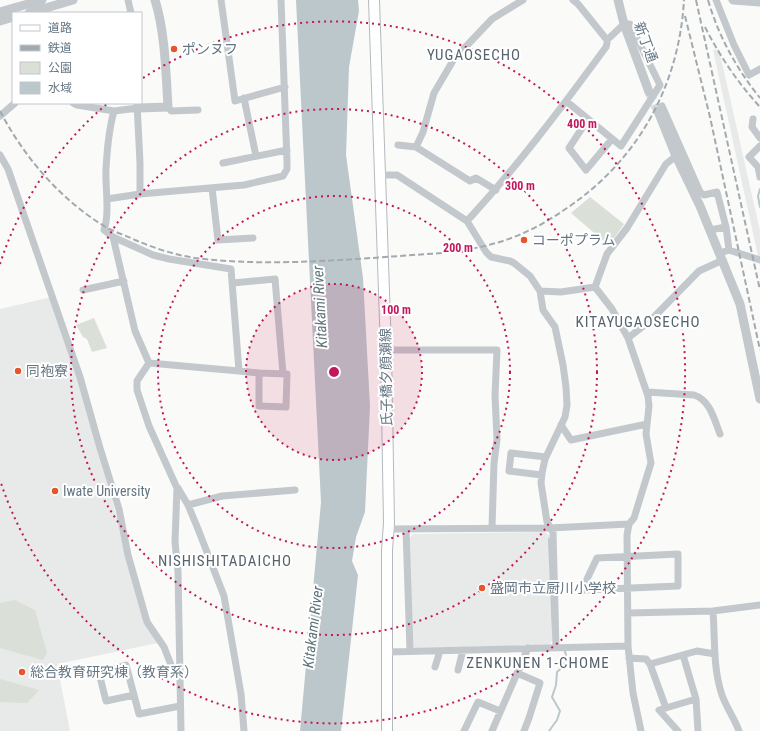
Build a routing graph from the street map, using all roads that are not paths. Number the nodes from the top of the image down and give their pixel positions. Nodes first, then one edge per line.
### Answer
1 (73, 0) edge
2 (128, 0) edge
3 (155, 0) edge
4 (221, 0) edge
5 (280, 0) edge
6 (374, 0) edge
7 (523, 0) edge
8 (573, 0) edge
9 (618, 0) edge
10 (716, 0) edge
11 (732, 0) edge
12 (760, 3) edge
13 (46, 5) edge
14 (0, 12) edge
15 (31, 12) edge
16 (131, 12) edge
17 (12, 18) edge
18 (0, 21) edge
19 (624, 24) junction
20 (607, 40) junction
21 (760, 69) edge
22 (285, 87) junction
23 (649, 92) tunnel mouth
24 (244, 98) junction
25 (566, 101) junction
26 (14, 104) edge
27 (75, 104) edge
28 (138, 106) edge
29 (168, 107) junction
30 (660, 108) joint
31 (198, 110) dead end
32 (114, 111) junction
33 (0, 116) edge
34 (588, 119) junction
35 (753, 119) dead end
36 (760, 138) edge
37 (612, 139) junction
38 (398, 145) dead end
39 (760, 146) edge
40 (416, 147) junction
41 (287, 150) junction
42 (0, 156) edge
43 (256, 156) junction
44 (676, 156) junction
45 (223, 163) dead end
46 (380, 174) junction
47 (760, 177) edge
48 (212, 188) junction
49 (496, 190) junction
50 (140, 194) junction
51 (106, 199) junction
52 (467, 221) junction
53 (726, 226) junction
54 (710, 230) junction
55 (113, 237) junction
56 (253, 238) dead end
57 (724, 254) junction
58 (760, 260) edge
59 (124, 281) junction
60 (233, 283) junction
61 (595, 287) junction
62 (83, 290) dead end
63 (540, 291) junction
64 (628, 338) junction
65 (386, 350) junction
66 (149, 363) junction
67 (239, 371) junction
68 (260, 373) junction
69 (283, 374) junction
70 (647, 392) junction
71 (760, 399) edge
72 (647, 424) junction
73 (561, 425) junction
74 (720, 434) dead end
75 (546, 457) junction
76 (542, 475) junction
77 (177, 488) junction
78 (295, 490) dead end
79 (188, 505) junction
80 (629, 524) junction
81 (492, 528) junction
82 (550, 528) junction
83 (389, 529) junction
84 (406, 529) junction
85 (627, 556) junction
86 (628, 588) junction
87 (760, 605) edge
88 (714, 611) junction
89 (628, 613) junction
90 (628, 646) junction
91 (528, 648) junction
92 (556, 648) junction
93 (440, 650) junction
94 (463, 650) junction
95 (410, 651) junction
96 (387, 652) junction
97 (715, 654) junction
98 (683, 655) junction
99 (629, 658) junction
100 (650, 664) junction
101 (435, 667) dead end
102 (458, 670) dead end
103 (517, 673) junction
104 (180, 676) junction
105 (134, 695) junction
106 (696, 699) junction
107 (180, 706) junction
108 (666, 708) junction
109 (500, 711) junction
110 (181, 731) edge
111 (244, 731) edge
112 (387, 731) edge
113 (464, 731) edge
114 (492, 731) edge
115 (524, 731) edge
116 (642, 731) edge
117 (678, 731) edge
118 (698, 731) edge
119 (739, 731) edge

1 - 13 street
2 - 16 street
3 - 29 street
4 - 24 street
5 - 22 street
6 - 46 main road, 氏子橋夕顔瀬線
7 - 40 street
8 - 20 street
9 - 19 street, 新丁通
10 - 21 street
11 - 12 street
13 - 14 street
13 - 15 street
17 - 18 street
19 - 20 street
19 - 23 street, 新丁通
19 - 37 street
20 - 25 street
22 - 24 street
22 - 41 street
24 - 43 street
25 - 34 street
25 - 49 street
26 - 33 street
27 - 32 street
28 - 29 street
28 - 32 street
28 - 50 street
29 - 31 street
30 - 44 street
30 - 53 street
32 - 51 street
34 - 37 street
34 - 37 street
35 - 36 street
38 - 40 street
39 - 47 street
40 - 49 street
41 - 43 street
41 - 48 street
42 - 104 street
43 - 45 street
44 - 54 street
44 - 61 street
46 - 52 street
46 - 65 main road, 氏子橋夕顔瀬線
48 - 50 street
48 - 56 street
49 - 52 street
50 - 51 street
51 - 55 street
52 - 63 street
53 - 54 street
53 - 57 street
54 - 57 street
55 - 59 street
55 - 60 street
57 - 58 street
57 - 64 street
57 - 71 street
59 - 62 street
59 - 66 street
60 - 67 street
60 - 69 street
61 - 63 street
61 - 64 street
63 - 73 street
64 - 70 street
65 - 81 street
65 - 83 main road, 氏子橋夕顔瀬線
66 - 67 street
66 - 77 street
67 - 68 street
68 - 69 street
68 - 69 street
70 - 72 street
70 - 74 street
72 - 73 street
72 - 80 street
73 - 75 street
75 - 76 street
75 - 76 street
76 - 82 street
77 - 79 street
77 - 104 street
78 - 79 street
79 - 111 street
80 - 82 street
80 - 85 street
81 - 82 street
81 - 84 street
82 - 92 street
83 - 84 street
83 - 96 main road, 氏子橋夕顔瀬線
84 - 95 street
85 - 86 street
85 - 86 street
85 - 86 street
86 - 89 street
87 - 88 street
88 - 89 street
88 - 97 street
89 - 90 street
90 - 92 street
90 - 99 street
91 - 92 street
91 - 94 street
91 - 103 street
93 - 94 street
93 - 95 street
93 - 101 street
94 - 102 street
95 - 96 street
96 - 112 main road, 氏子橋夕顔瀬線
97 - 98 street
97 - 119 street
98 - 100 street
98 - 106 street
99 - 100 street
99 - 116 street
100 - 108 street
103 - 109 street
103 - 115 street
104 - 107 street
105 - 105 street
105 - 107 street
106 - 108 street
106 - 118 street
107 - 110 street
108 - 117 street
109 - 113 street
109 - 114 street

